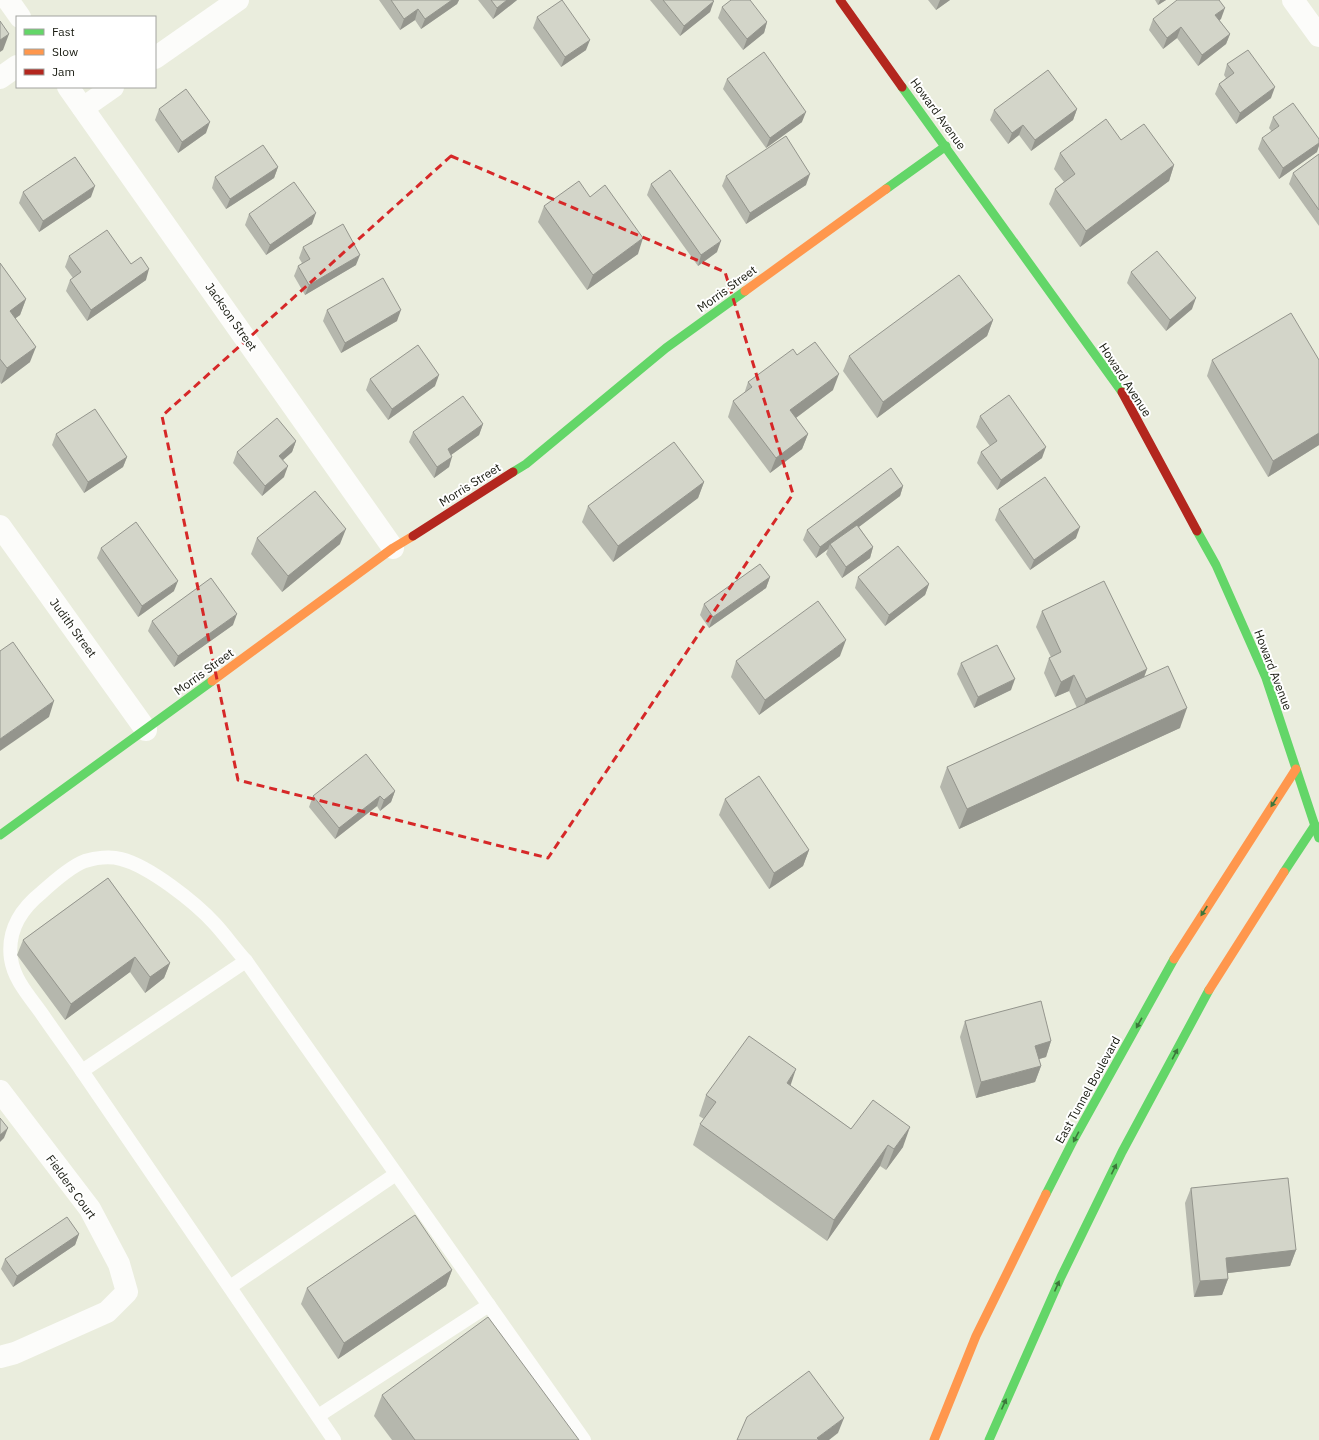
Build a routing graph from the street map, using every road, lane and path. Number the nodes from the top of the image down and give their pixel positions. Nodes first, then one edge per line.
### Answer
1 (8, 0) edge
2 (238, 0) edge
3 (840, 0) edge
4 (1293, 0) edge
5 (19, 16) edge
6 (1319, 36) edge
7 (156, 57) edge
8 (16, 67) edge
9 (0, 78) edge
10 (69, 88) edge
11 (112, 88) edge
12 (84, 108) junction
13 (946, 146) junction
14 (0, 526) edge
15 (394, 548) junction
16 (146, 730) junction
17 (1296, 769) junction
18 (1315, 825) junction
19 (0, 835) edge
20 (1319, 838) edge
21 (246, 962) junction
22 (82, 1071) junction
23 (0, 1091) edge
24 (396, 1174) junction
25 (230, 1287) junction
26 (489, 1305) junction
27 (0, 1357) edge
28 (318, 1416) junction
29 (334, 1440) edge
30 (584, 1440) edge
31 (934, 1440) edge
32 (989, 1440) edge

1 - 5 street
2 - 7 street
3 - 13 main road, Howard Avenue
4 - 6 street
8 - 9 street
10 - 12 street, Jackson Street
11 - 12 street
12 - 15 street, Jackson Street
13 - 15 main road, Morris Street
13 - 17 main road, Howard Avenue
14 - 16 street, Judith Street
15 - 16 main road, Morris Street
16 - 19 main road, Morris Street
17 - 18 main road, Howard Avenue
17 -> 31 main road, East Tunnel Boulevard
18 - 20 main road, Howard Avenue
32 -> 18 main road
21 - 22 lane
21 - 22 lane
21 - 24 lane
22 - 25 lane
23 - 27 street, Fielders Court
24 - 25 lane
24 - 26 lane
25 - 28 lane
26 - 28 lane
26 - 30 lane
28 - 29 lane

